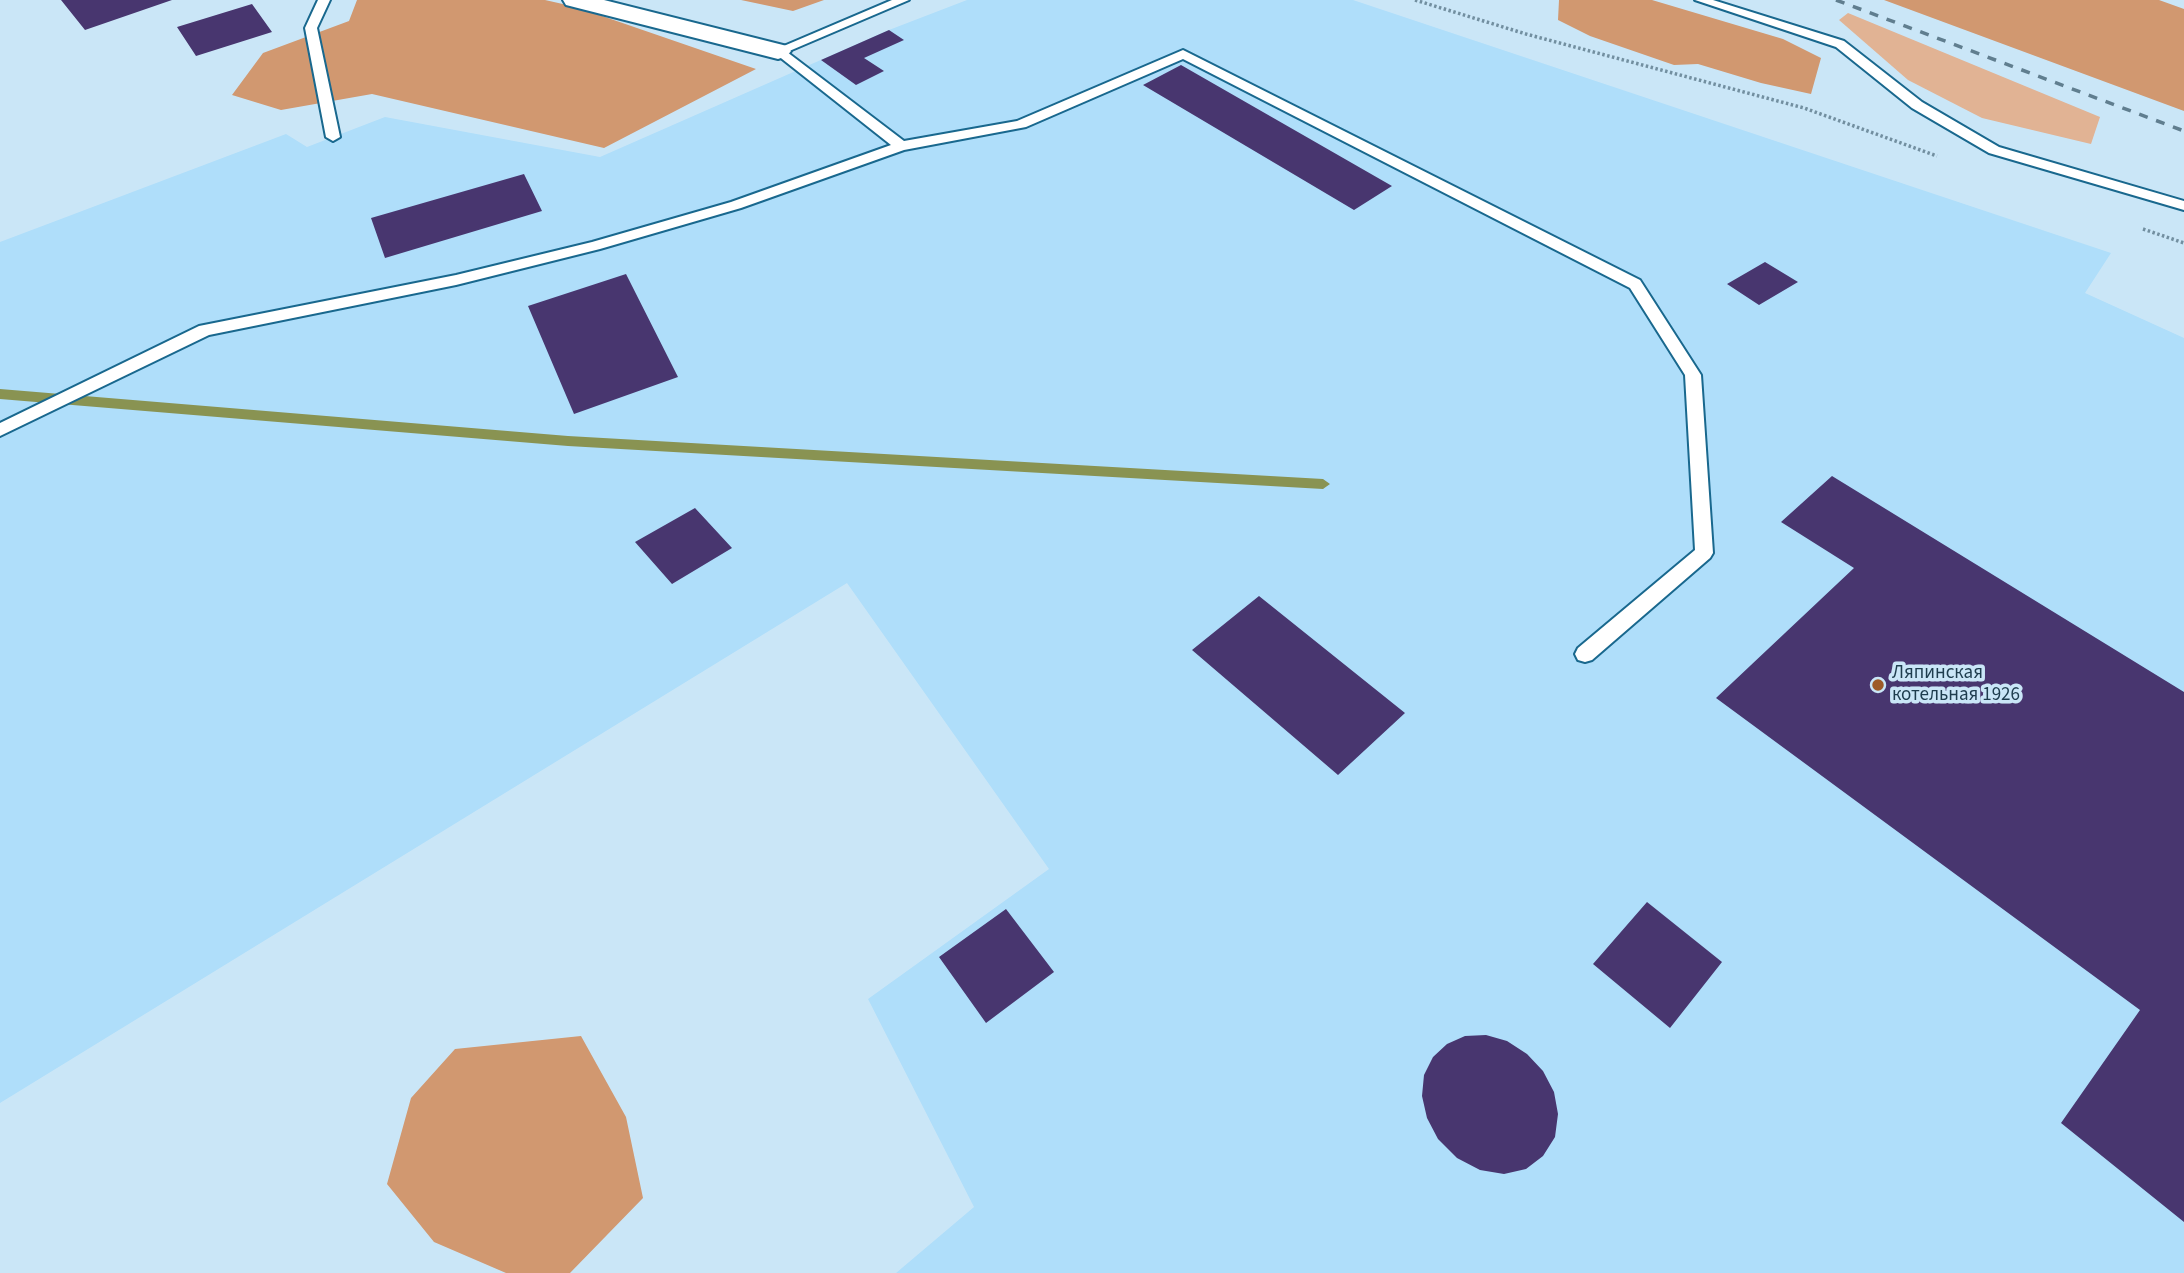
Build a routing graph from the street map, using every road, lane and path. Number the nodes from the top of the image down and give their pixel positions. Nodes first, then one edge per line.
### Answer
1 (324, 0) edge
2 (575, 0) edge
3 (903, 0) edge
4 (1415, 0) edge
5 (1700, 0) edge
6 (778, 51) junction
7 (333, 137) dead end
8 (901, 146) junction
9 (1941, 158) dead end
10 (2184, 206) edge
11 (2133, 225) dead end
12 (2184, 243) edge
13 (0, 430) edge
14 (1585, 654) dead end

1 - 7 lane
2 - 6 street
3 - 6 lane
4 - 9 path
5 - 10 lane
6 - 8 lane
8 - 13 lane
8 - 14 lane
11 - 12 path

